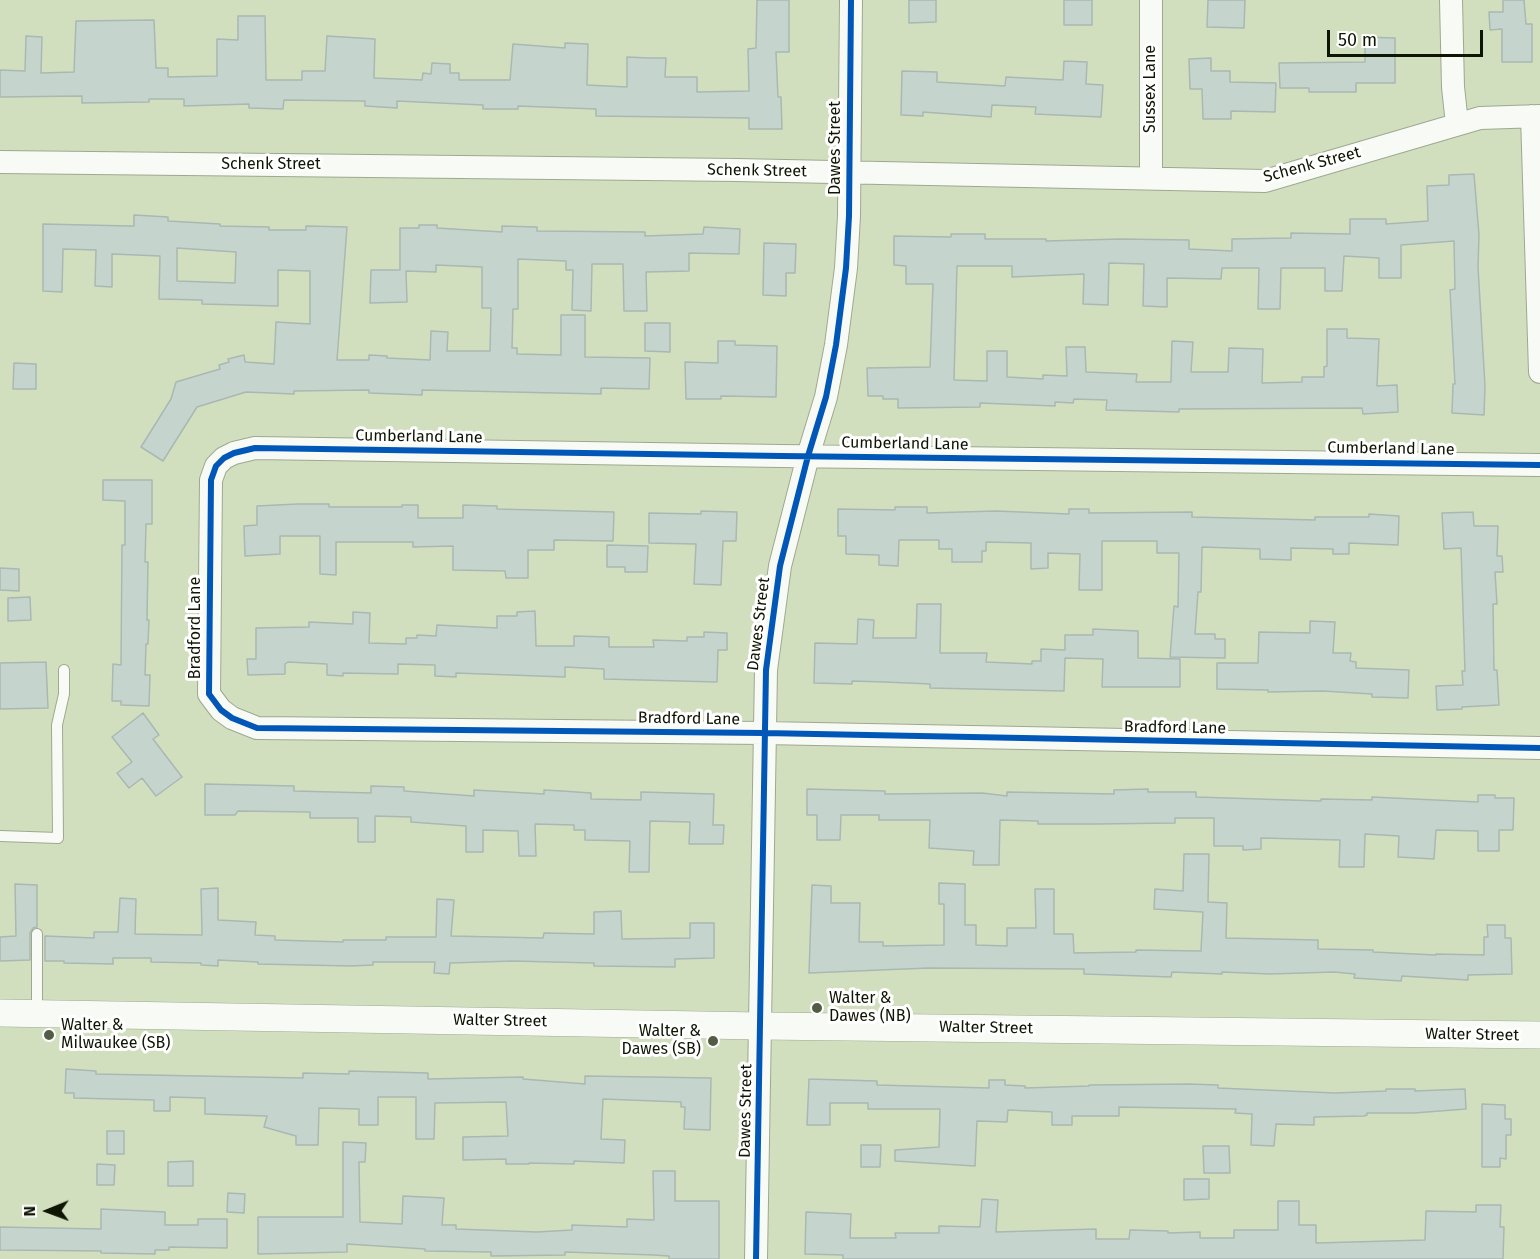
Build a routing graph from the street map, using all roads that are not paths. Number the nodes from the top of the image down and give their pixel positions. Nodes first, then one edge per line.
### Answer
1 (851, 0) edge
2 (1151, 0) edge
3 (1451, 0) edge
4 (1536, 116) edge
5 (1457, 124) junction
6 (0, 162) edge
7 (849, 172) junction
8 (1151, 178) junction
9 (1540, 372) edge
10 (234, 453) joint
11 (808, 456) junction
12 (1540, 465) edge
13 (64, 670) dead end
14 (764, 733) junction
15 (1540, 748) edge
16 (0, 837) edge
17 (37, 934) dead end
18 (0, 1013) edge
19 (37, 1014) junction
20 (761, 1026) junction
21 (1540, 1035) edge
22 (756, 1259) edge

1 - 7 street, Dawes Street
2 - 8 street, Sussex Lane
3 - 5 street
4 - 5 street, Schenk Street
4 - 9 street
5 - 8 street, Schenk Street
6 - 7 street, Schenk Street
7 - 8 street, Schenk Street
7 - 11 street, Dawes Street
10 - 11 street, Cumberland Lane
10 - 14 street, Bradford Lane
11 - 12 street, Cumberland Lane
11 - 14 street, Dawes Street
13 - 16 lane
14 - 15 street, Bradford Lane
14 - 20 street, Dawes Street
17 - 19 lane
18 - 19 street, Walter Street
19 - 20 street, Walter Street
20 - 21 street, Walter Street
20 - 22 street, Dawes Street

